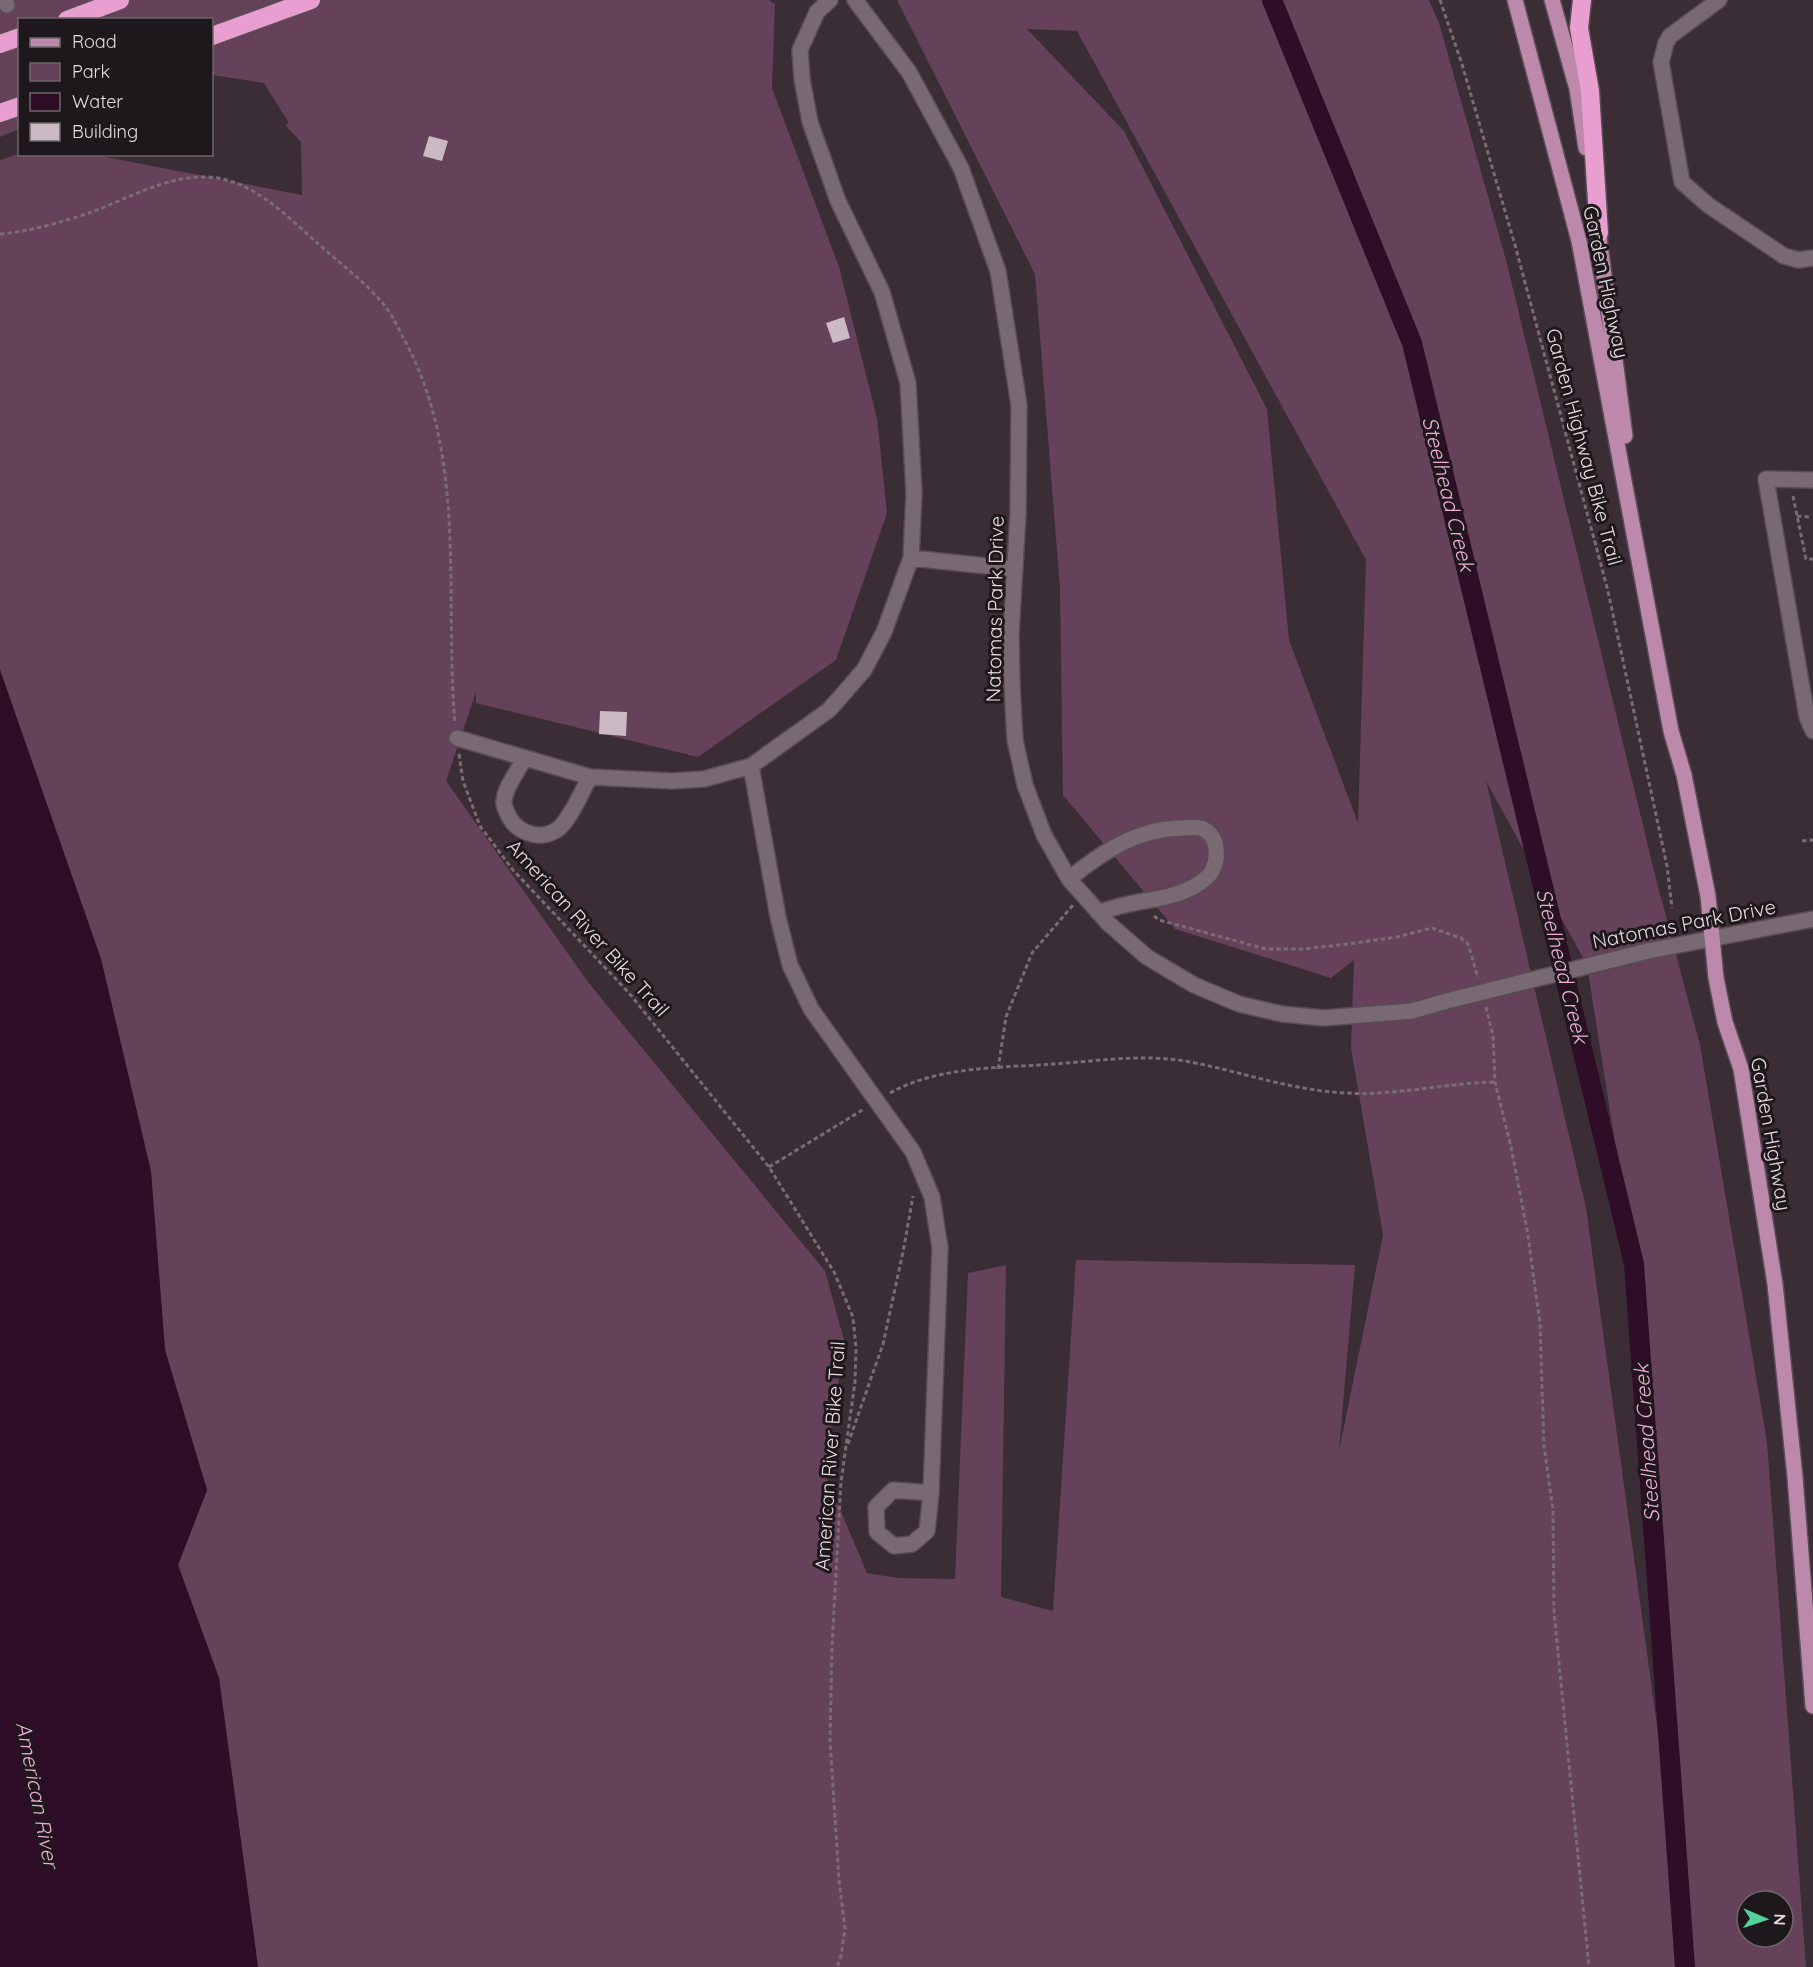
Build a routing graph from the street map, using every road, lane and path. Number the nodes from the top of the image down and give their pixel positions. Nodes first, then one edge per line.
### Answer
1 (120, 0) edge
2 (311, 0) edge
3 (830, 0) edge
4 (855, 0) edge
5 (1440, 0) edge
6 (1515, 0) edge
7 (1552, 0) edge
8 (1582, 0) edge
9 (1719, 0) edge
10 (72, 18) edge
11 (213, 36) edge
12 (18, 38) edge
13 (0, 44) edge
14 (18, 107) edge
15 (0, 113) edge
16 (1599, 233) junction
17 (0, 234) edge
18 (1813, 258) edge
19 (1791, 479) junction
20 (1813, 480) edge
21 (1797, 516) junction
22 (1810, 517) dead end
23 (911, 558) junction
24 (1813, 559) edge
25 (1015, 569) junction
26 (1642, 576) junction
27 (1813, 731) edge
28 (457, 738) junction
29 (525, 759) junction
30 (751, 766) junction
31 (590, 777) junction
32 (1813, 840) edge
33 (1802, 841) dead end
34 (1069, 879) junction
35 (1082, 894) junction
36 (1133, 902) junction
37 (1672, 908) dead end
38 (1099, 913) junction
39 (1813, 919) edge
40 (1713, 939) junction
41 (1480, 985) dead end
42 (1485, 1005) dead end
43 (998, 1069) junction
44 (1495, 1082) junction
45 (876, 1101) junction
46 (769, 1167) junction
47 (914, 1189) dead end
48 (846, 1450) junction
49 (931, 1493) dead end
50 (1813, 1706) edge
51 (837, 1967) edge
52 (1589, 1967) edge

1 - 10 highway
2 - 11 highway
3 - 23 street
4 - 25 street, Natomas Park Drive
5 - 37 path, Garden Highway Bike Trail
6 - 26 main road, Garden Highway
7 - 16 main road, Garden Highway
8 - 16 highway
9 - 18 street
12 - 13 highway
14 - 15 highway
16 - 26 main road, Garden Highway
17 - 28 path, American River Bike Trail
19 - 20 street
19 - 21 path
19 - 27 street
21 - 22 path
21 - 24 path
23 - 25 street
23 - 30 street
25 - 34 street, Natomas Park Drive
26 - 40 main road, Garden Highway
28 - 29 street
28 - 46 path, American River Bike Trail
29 - 31 street
29 - 31 street
30 - 31 street
30 - 45 street
32 - 33 path
34 - 35 street, Natomas Park Drive
34 - 36 street
35 - 38 street, Natomas Park Drive
35 - 43 path
36 - 38 street
36 - 41 path
38 - 40 street, Natomas Park Drive, bridge
39 - 40 street, Natomas Park Drive
40 - 50 main road, Garden Highway
42 - 44 path
43 - 44 path
43 - 45 path
44 - 52 path
45 - 46 path
45 - 49 street
46 - 48 path, American River Bike Trail
47 - 48 path
48 - 51 path, American River Bike Trail

